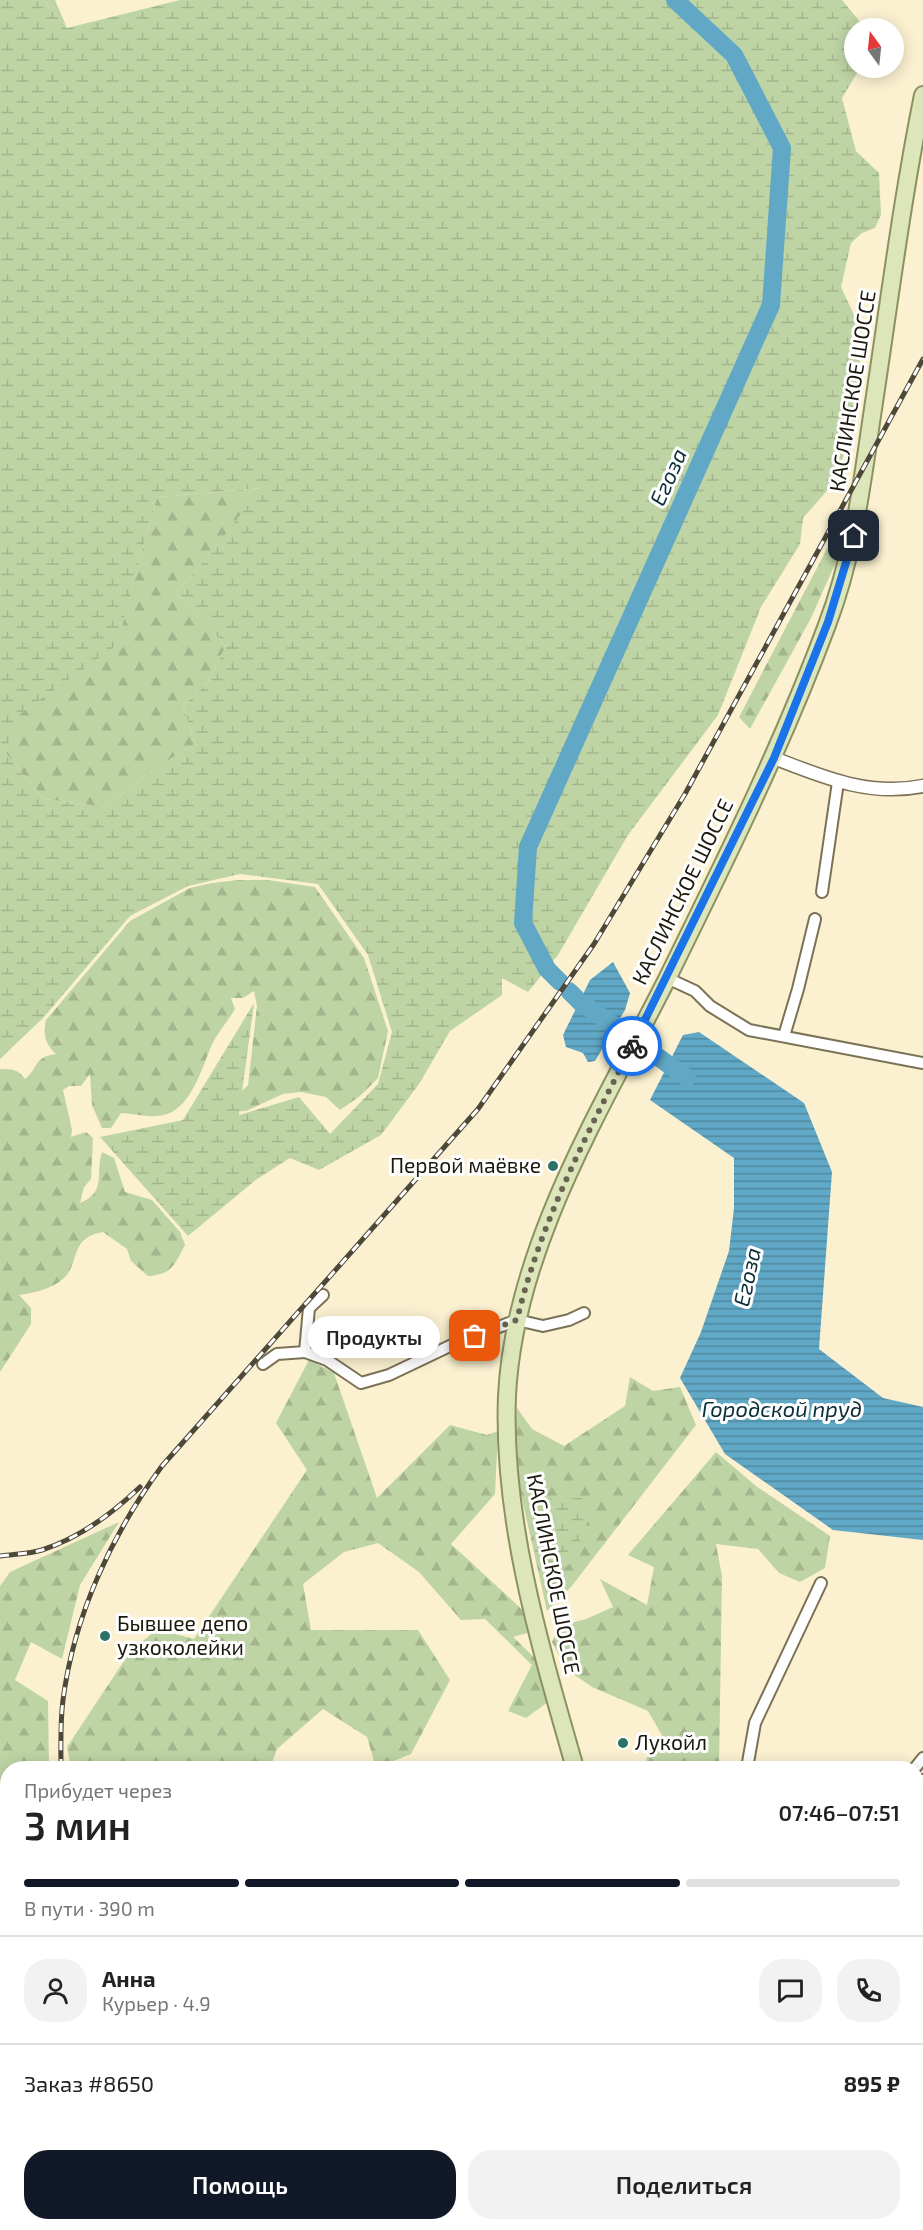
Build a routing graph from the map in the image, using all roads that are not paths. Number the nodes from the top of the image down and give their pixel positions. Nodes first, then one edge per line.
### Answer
1 (923, 95) edge
2 (774, 758) junction
3 (838, 782) junction
4 (923, 786) edge
5 (822, 891) dead end
6 (815, 918) dead end
7 (667, 978) junction
8 (784, 1036) junction
9 (923, 1063) edge
10 (323, 1295) dead end
11 (584, 1313) dead end
12 (517, 1320) junction
13 (305, 1352) junction
14 (263, 1364) dead end
15 (821, 1583) dead end
16 (573, 1761) edge
17 (748, 1761) edge

1 - 2 main road, КАСЛИНСКОЕ ШОССЕ
2 - 3 street
2 - 7 main road, КАСЛИНСКОЕ ШОССЕ
3 - 4 street
3 - 5 street
6 - 8 street
7 - 8 street
7 - 12 main road, КАСЛИНСКОЕ ШОССЕ
8 - 9 street
10 - 13 street
11 - 12 street
12 - 13 street
12 - 16 main road, КАСЛИНСКОЕ ШОССЕ
13 - 14 street
15 - 17 street

